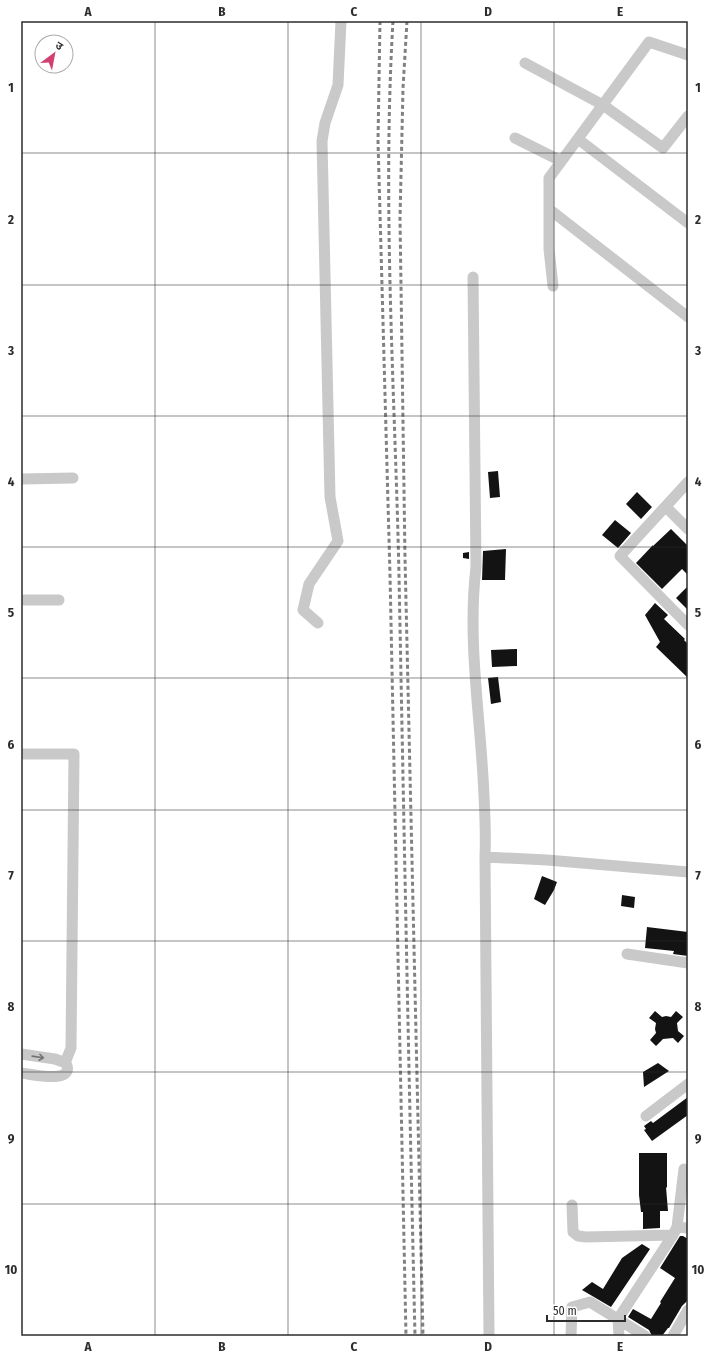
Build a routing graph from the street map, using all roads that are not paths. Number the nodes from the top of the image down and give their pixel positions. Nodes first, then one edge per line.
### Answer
1 (341, 21) edge
2 (688, 55) edge
3 (525, 63) dead end
4 (603, 105) junction
5 (688, 116) edge
6 (515, 138) dead end
7 (578, 139) junction
8 (561, 161) junction
9 (549, 209) junction
10 (688, 223) edge
11 (473, 277) dead end
12 (553, 286) dead end
13 (688, 317) edge
14 (73, 478) dead end
15 (21, 479) edge
16 (688, 482) edge
17 (666, 507) junction
18 (688, 529) edge
19 (21, 600) edge
20 (59, 600) dead end
21 (318, 623) dead end
22 (688, 625) edge
23 (21, 754) edge
24 (485, 857) junction
25 (688, 872) edge
26 (627, 954) dead end
27 (688, 963) edge
28 (21, 1054) edge
29 (65, 1063) junction
30 (21, 1073) edge
31 (688, 1084) edge
32 (646, 1116) dead end
33 (684, 1169) dead end
34 (572, 1205) dead end
35 (679, 1230) edge
36 (688, 1310) edge
37 (618, 1319) junction
38 (489, 1336) edge
39 (572, 1336) edge
40 (619, 1336) edge
41 (645, 1336) edge
42 (673, 1336) edge

1 - 21 street
2 - 4 street
3 - 4 street
4 - 5 street
4 - 7 street
6 - 8 street
7 - 8 street
7 - 10 street
8 - 9 street
9 - 12 street
9 - 13 street
11 - 24 street
14 - 15 street
16 - 17 street
17 - 18 street
17 - 22 street
19 - 20 street
23 - 29 street
24 - 25 street
24 - 38 street
26 - 27 street
28 -> 29 street
29 - 30 street
31 - 32 street
33 - 35 street
34 - 35 street
35 - 37 street
36 - 42 street
37 - 39 street
37 - 40 street
37 - 41 street

